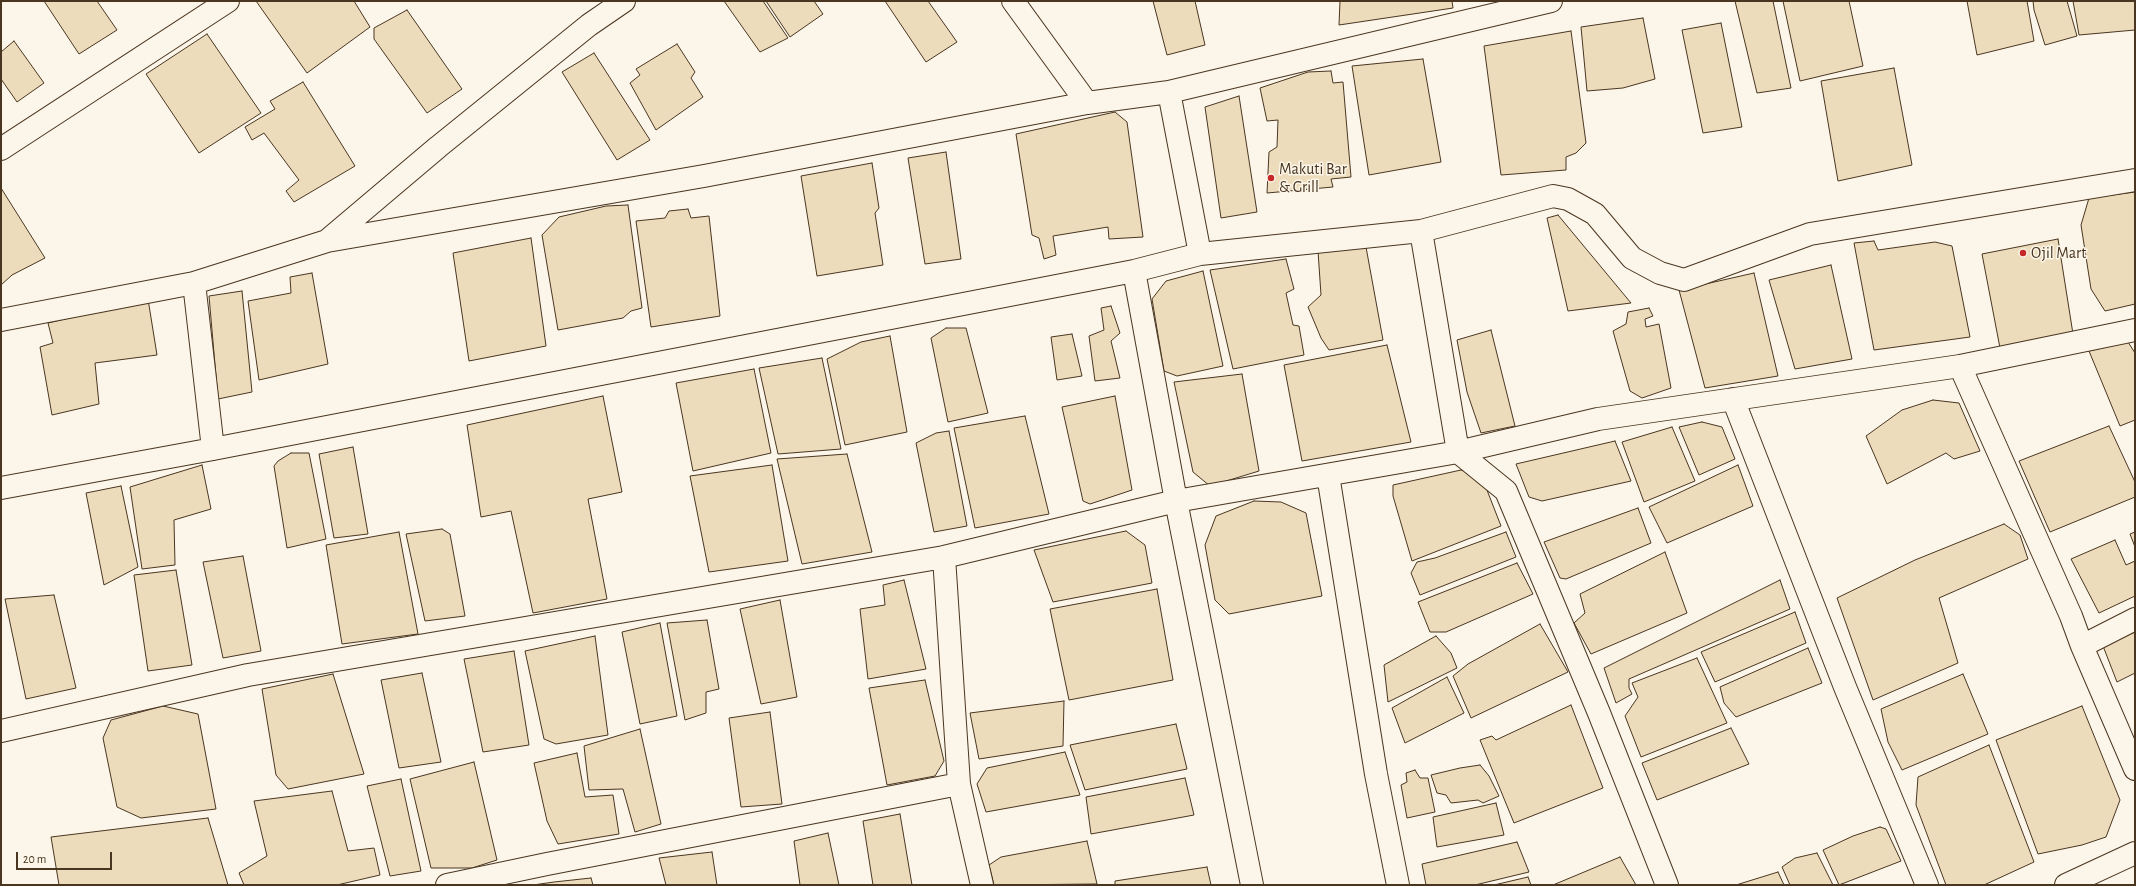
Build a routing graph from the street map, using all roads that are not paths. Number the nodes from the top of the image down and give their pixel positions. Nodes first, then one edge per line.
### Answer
1 (228, 1) edge
2 (624, 1) edge
3 (1013, 1) edge
4 (1537, 2) edge
5 (1169, 92) junction
6 (1087, 102) junction
7 (1, 149) edge
8 (2135, 180) edge
9 (1421, 231) junction
10 (327, 241) junction
11 (1200, 254) junction
12 (1134, 271) junction
13 (194, 283) junction
14 (1, 320) edge
15 (2135, 330) edge
16 (1960, 366) junction
17 (1733, 399) junction
18 (213, 449) junction
19 (1458, 452) junction
20 (1328, 475) junction
21 (1, 488) edge
22 (1176, 501) junction
23 (944, 557) junction
24 (2135, 619) edge
25 (2082, 646) junction
26 (1, 731) edge
27 (2135, 769) edge
28 (959, 784) junction
29 (2135, 853) edge
30 (447, 885) edge
31 (982, 885) edge
32 (1252, 885) edge
33 (1398, 885) edge
34 (1667, 885) edge
35 (1927, 885) edge
36 (2066, 885) edge

1 - 7 street
2 - 10 street
3 - 6 street
4 - 5 street
5 - 6 street
5 - 11 street
6 - 10 street
8 - 9 street
9 - 11 street
9 - 19 street
10 - 13 street
11 - 12 street
12 - 18 street
12 - 22 street
13 - 14 street
13 - 18 street
15 - 16 street
16 - 17 street
16 - 25 street
17 - 19 street
17 - 35 street
18 - 21 street
19 - 20 street
19 - 34 street
20 - 22 street
20 - 33 street
22 - 23 street
22 - 32 street
23 - 26 street
23 - 28 street
24 - 25 street
25 - 27 street
28 - 30 street
28 - 31 street
29 - 36 street

